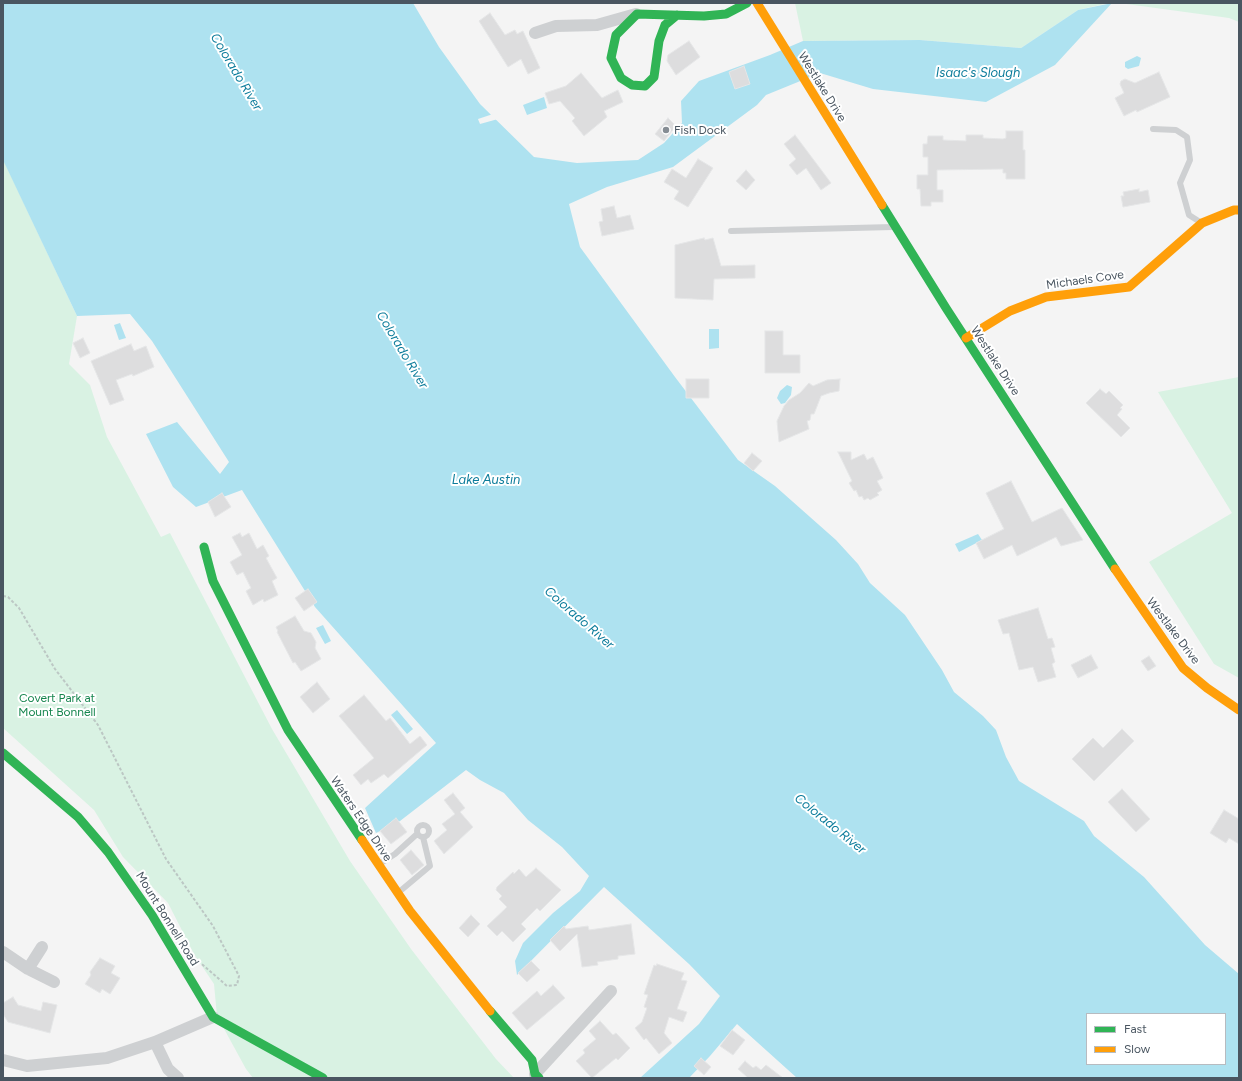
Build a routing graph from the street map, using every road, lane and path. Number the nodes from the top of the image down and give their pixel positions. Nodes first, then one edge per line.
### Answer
1 (747, 3) edge
2 (757, 3) edge
3 (637, 14) junction
4 (677, 15) junction
5 (535, 33) dead end
6 (1153, 129) dead end
7 (1239, 210) edge
8 (1202, 222) junction
9 (894, 226) junction
10 (731, 231) dead end
11 (966, 338) junction
12 (204, 547) dead end
13 (3, 596) edge
14 (1239, 710) edge
15 (3, 753) edge
16 (378, 865) junction
17 (398, 893) junction
18 (42, 947) dead end
19 (3, 952) edge
20 (192, 956) dead end
21 (28, 969) junction
22 (54, 982) dead end
23 (611, 991) dead end
24 (213, 1017) junction
25 (155, 1042) junction
26 (3, 1060) edge
27 (537, 1076) edge
28 (178, 1078) edge
29 (323, 1078) edge

1 - 4 street
2 - 9 street, Westlake Drive
3 - 4 street
3 - 4 street
3 - 5 street
6 - 8 lane
7 - 8 street, Michaels Cove
8 - 11 street, Michaels Cove
9 - 10 lane
9 - 11 street, Westlake Drive
11 - 14 street, Westlake Drive
12 - 16 street, Waters Edge Drive
13 - 20 path
15 - 24 street, Mount Bonnell Road
16 - 17 street, Waters Edge Drive
16 - 17 lane
17 - 27 street, Waters Edge Drive
18 - 21 street
19 - 21 street
21 - 22 street
23 - 27 street
24 - 25 street
24 - 29 street
25 - 26 street
25 - 28 street

